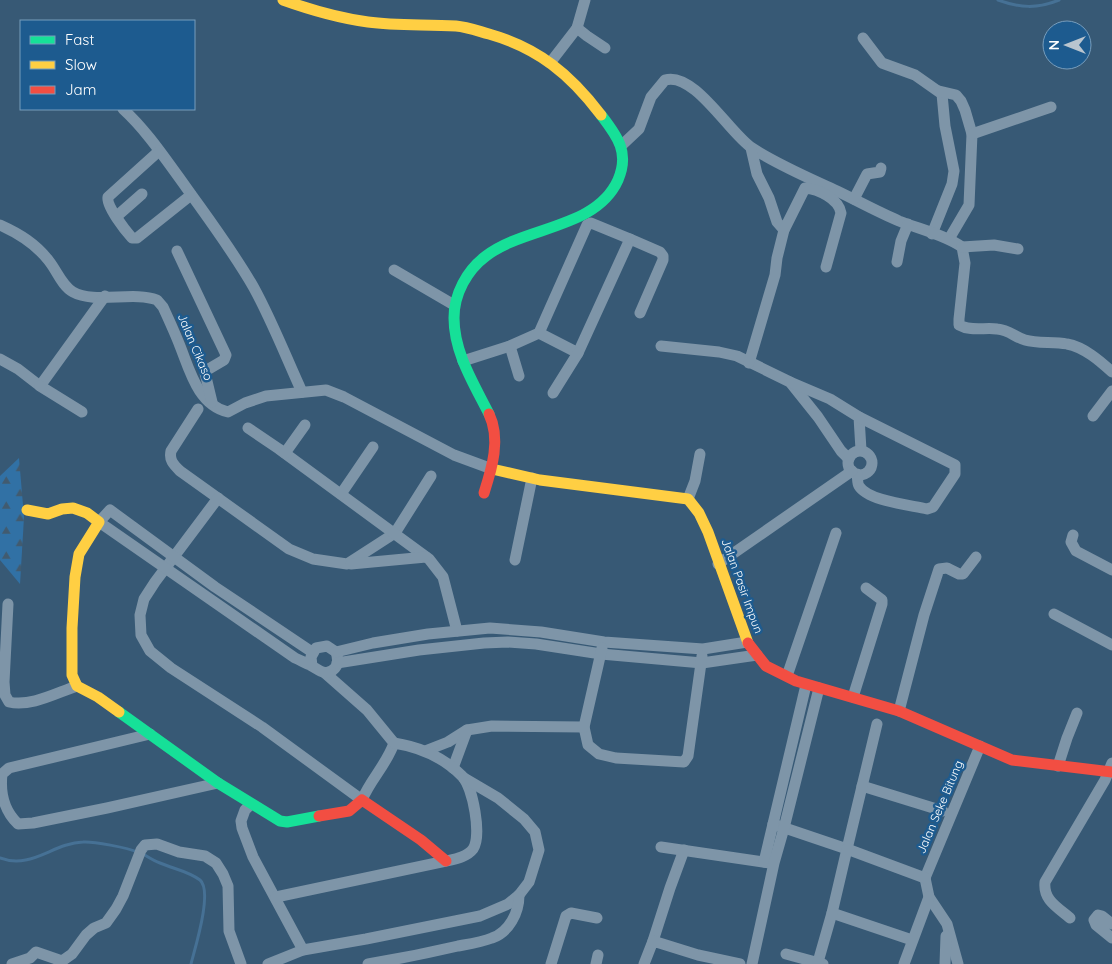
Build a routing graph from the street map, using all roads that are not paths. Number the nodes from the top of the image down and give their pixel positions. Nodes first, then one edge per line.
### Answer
1 (283, 0) edge
2 (586, 0) edge
3 (577, 28) junction
4 (863, 38) dead end
5 (605, 48) dead end
6 (550, 63) junction
7 (939, 91) junction
8 (1051, 107) dead end
9 (124, 110) edge
10 (972, 134) junction
11 (622, 146) junction
12 (751, 148) junction
13 (159, 151) junction
14 (881, 168) dead end
15 (142, 194) dead end
16 (191, 195) junction
17 (854, 199) junction
18 (116, 216) junction
19 (908, 224) junction
20 (0, 225) edge
21 (784, 230) junction
22 (932, 234) junction
23 (630, 239) junction
24 (949, 239) junction
25 (962, 247) junction
26 (1018, 249) dead end
27 (177, 251) dead end
28 (897, 262) dead end
29 (826, 267) dead end
30 (394, 270) dead end
31 (105, 296) junction
32 (454, 305) junction
33 (640, 313) dead end
34 (539, 333) junction
35 (510, 346) junction
36 (661, 346) dead end
37 (578, 353) junction
38 (0, 359) edge
39 (463, 362) junction
40 (749, 363) junction
41 (1112, 372) edge
42 (519, 376) dead end
43 (790, 382) junction
44 (40, 386) junction
45 (1112, 391) edge
46 (302, 392) junction
47 (553, 393) dead end
48 (214, 406) junction
49 (198, 409) dead end
50 (82, 412) dead end
51 (1093, 416) dead end
52 (860, 417) junction
53 (305, 426) dead end
54 (248, 428) dead end
55 (373, 447) dead end
56 (862, 450) junction
57 (285, 453) junction
58 (700, 454) dead end
59 (849, 458) junction
60 (492, 469) junction
61 (855, 473) junction
62 (431, 476) dead end
63 (532, 478) junction
64 (484, 493) dead end
65 (341, 494) junction
66 (218, 498) junction
67 (688, 499) junction
68 (27, 510) dead end
69 (99, 522) junction
70 (394, 533) junction
71 (836, 533) dead end
72 (1073, 535) dead end
73 (175, 556) junction
74 (426, 557) junction
75 (976, 557) dead end
76 (515, 560) dead end
77 (347, 564) junction
78 (718, 564) junction
79 (166, 567) junction
80 (1112, 570) edge
81 (866, 588) dead end
82 (8, 604) dead end
83 (1054, 614) dead end
84 (457, 630) junction
85 (604, 642) junction
86 (747, 642) junction
87 (1112, 645) edge
88 (703, 649) junction
89 (312, 652) junction
90 (601, 654) junction
91 (757, 655) junction
92 (337, 658) junction
93 (702, 663) junction
94 (312, 666) junction
95 (325, 673) junction
96 (786, 676) junction
97 (806, 684) junction
98 (77, 686) junction
99 (819, 688) junction
100 (852, 697) junction
101 (899, 711) junction
102 (1078, 713) dead end
103 (797, 722) junction
104 (877, 724) dead end
105 (810, 726) junction
106 (584, 727) junction
107 (467, 730) junction
108 (150, 734) junction
109 (394, 743) junction
110 (980, 746) junction
111 (425, 751) junction
112 (1058, 766) junction
113 (453, 768) junction
114 (1111, 768) edge
115 (464, 778) junction
116 (218, 783) junction
117 (862, 786) junction
118 (362, 800) junction
119 (252, 804) junction
120 (942, 811) dead end
121 (779, 826) junction
122 (661, 847) dead end
123 (847, 849) junction
124 (684, 850) junction
125 (446, 861) junction
126 (769, 862) junction
127 (925, 878) junction
128 (519, 896) junction
129 (276, 897) junction
130 (929, 897) junction
131 (832, 913) junction
132 (597, 918) dead end
133 (1070, 918) dead end
134 (947, 924) junction
135 (1112, 924) edge
136 (1112, 938) edge
137 (912, 940) junction
138 (653, 941) junction
139 (303, 950) junction
140 (786, 954) dead end
141 (697, 960) edge
142 (820, 963) edge
143 (12, 964) edge
144 (241, 964) edge
145 (268, 964) edge
146 (368, 964) edge
147 (550, 964) edge
148 (644, 964) edge
149 (740, 964) edge
150 (752, 964) edge
151 (904, 964) edge
152 (945, 964) edge
153 (958, 964) edge

1 - 6 street
2 - 3 street
3 - 5 street
3 - 6 street
4 - 7 street
6 - 11 street
7 - 10 street
7 - 22 street
8 - 10 street
9 - 13 street
10 - 24 street
11 - 12 street
11 - 32 street
12 - 17 street
12 - 21 street
13 - 16 street
13 - 18 street
14 - 17 street
15 - 18 street
16 - 18 street
16 - 46 street
17 - 19 street
19 - 22 street
19 - 28 street
20 - 31 street, Jalan Cikaso
21 - 29 street
21 - 40 street
22 - 24 street
23 - 33 street
23 - 34 street
23 - 37 street
24 - 25 street
25 - 26 street
25 - 41 street
27 - 48 street
30 - 32 street
31 - 44 street
31 - 48 street, Jalan Cikaso
32 - 39 street
34 - 35 street
34 - 37 street
35 - 39 street
35 - 42 street
36 - 40 street
37 - 47 street
38 - 44 street
39 - 60 street
40 - 43 street
43 - 52 street
43 - 59 street
44 - 50 street
45 - 51 street
46 - 48 street
46 - 60 street
49 - 66 street
52 - 56 street
52 - 61 street
53 - 57 street
54 - 57 street
55 - 65 street
56 - 59 street
56 - 61 street
57 - 65 street
58 - 67 street
59 - 61 street
60 - 63 street
60 - 64 street
61 - 78 street
62 - 70 street
63 - 67 street
63 - 76 street
65 - 70 street
66 - 73 street
66 - 77 street
67 - 78 street, Jalan Pasir Impun
68 - 69 street
69 - 73 street
69 - 79 street
69 - 98 street
70 - 74 street
70 - 77 street
71 - 96 street
72 - 80 street
73 - 79 street
73 - 89 street
74 - 77 street
74 - 84 street
75 - 101 street
78 - 86 street, Jalan Pasir Impun
79 - 94 street
79 - 118 street
81 - 100 street
82 - 98 street
83 - 87 street
84 - 85 street
84 - 92 street
85 - 88 street
85 - 90 street
86 - 88 street
86 - 91 street, Jalan Pasir Impun
88 - 93 street
89 - 92 street
89 - 94 street
90 - 92 street
90 - 93 street
90 - 106 street
91 - 93 street
91 - 96 street, Jalan Pasir Impun
92 - 95 street
93 - 106 street
94 - 95 street
95 - 109 street
96 - 97 street, Jalan Pasir Impun
97 - 99 street, Jalan Pasir Impun
97 - 103 street
98 - 108 street
99 - 100 street, Jalan Pasir Impun
99 - 105 street
100 - 101 street, Jalan Pasir Impun
101 - 110 street, Jalan Pasir Impun
102 - 112 street
103 - 105 street
103 - 121 street
104 - 117 street
105 - 121 street
106 - 107 street
107 - 111 street
107 - 113 street
108 - 116 street
108 - 116 street
109 - 111 street
109 - 118 street
110 - 112 street, Jalan Pasir Impun
110 - 127 street, Jalan Seke Bitung
111 - 113 street
112 - 114 street, Jalan Pasir Impun
113 - 115 street
114 - 133 street
115 - 125 street
115 - 128 street
116 - 119 street
117 - 120 street
117 - 123 street
118 - 119 street
118 - 125 street
119 - 129 street
121 - 123 street
121 - 126 street
122 - 124 street
123 - 127 street
123 - 131 street
124 - 126 street
124 - 138 street
125 - 129 street
126 - 150 street
127 - 130 street
128 - 139 street
128 - 146 street
129 - 139 street
130 - 134 street
130 - 137 street
131 - 137 street
131 - 142 street
132 - 147 street
134 - 152 street
134 - 153 street
135 - 136 street
137 - 151 street
138 - 141 street
138 - 148 street
139 - 145 street
140 - 142 street
141 - 149 street
143 - 144 street

